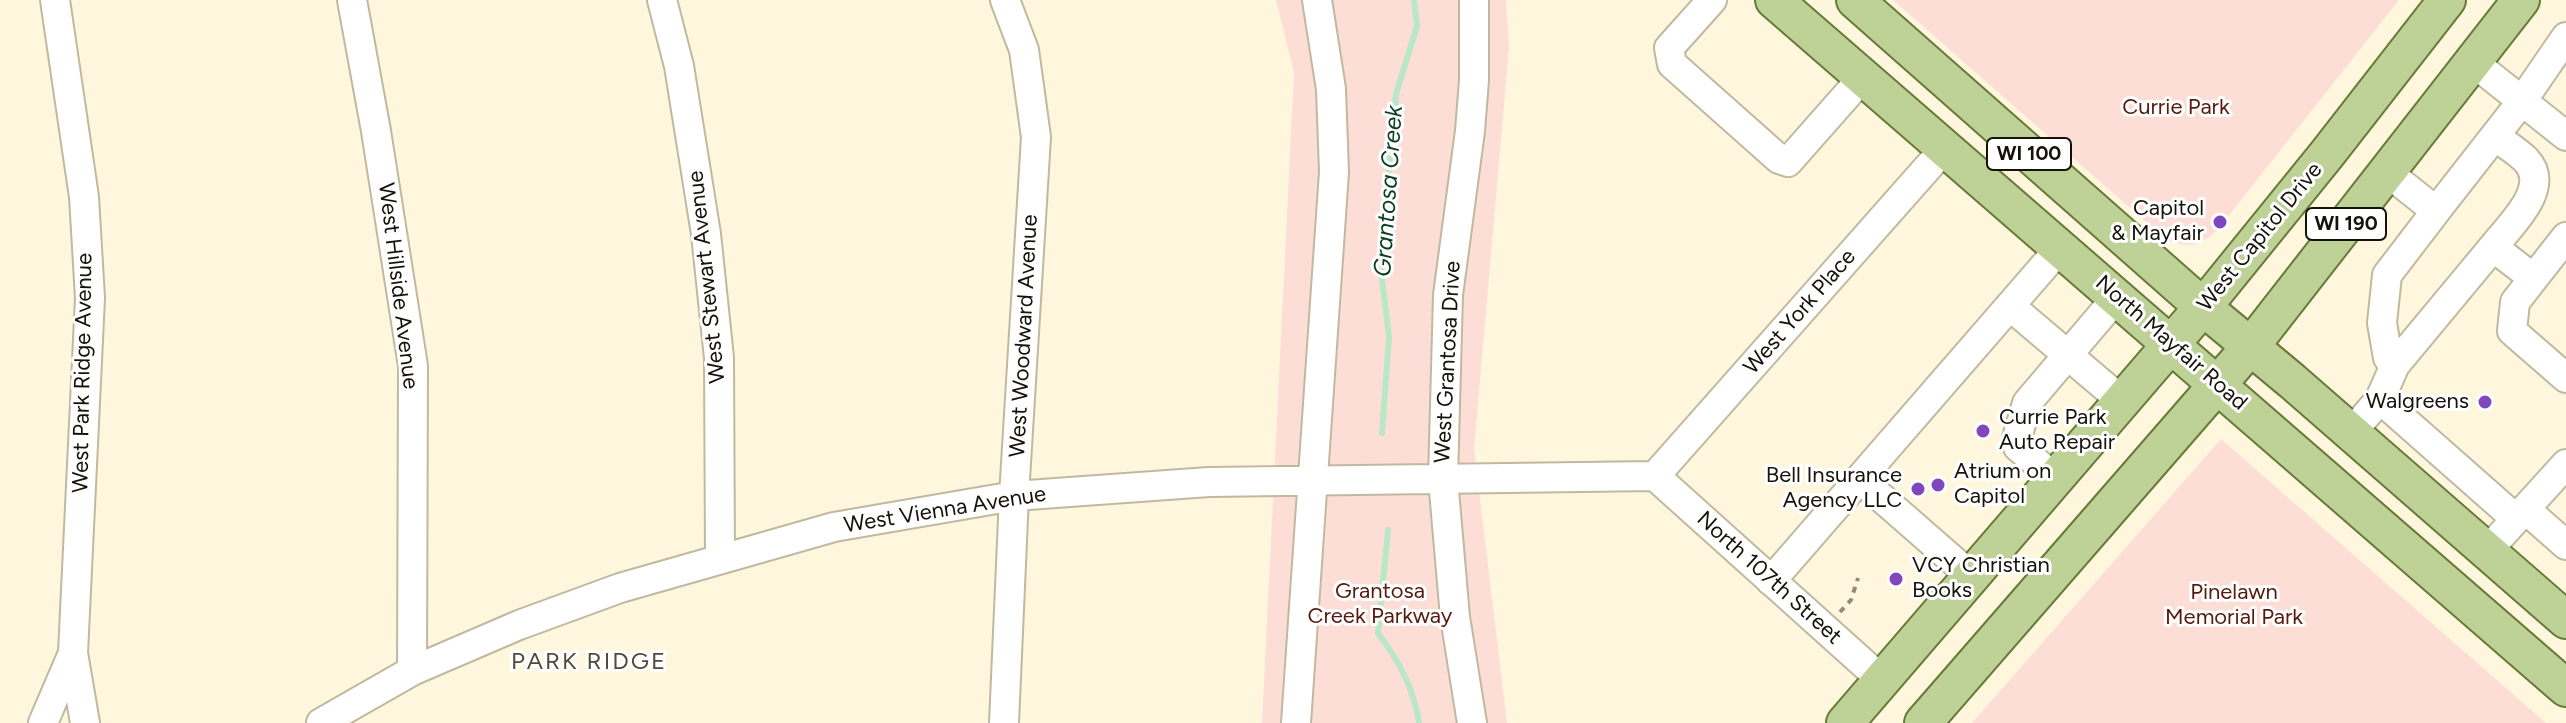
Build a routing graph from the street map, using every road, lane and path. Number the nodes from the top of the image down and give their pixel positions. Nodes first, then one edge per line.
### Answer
1 (55, 0) edge
2 (352, 0) edge
3 (662, 0) edge
4 (1005, 0) edge
5 (1317, 0) edge
6 (1474, 0) edge
7 (1712, 0) edge
8 (1774, 0) edge
9 (1855, 0) edge
10 (2447, 0) edge
11 (2521, 0) edge
12 (2566, 37) edge
13 (2473, 62) junction
14 (1863, 77) junction
15 (2522, 101) junction
16 (2495, 136) junction
17 (2566, 136) edge
18 (1945, 148) junction
19 (2387, 172) junction
20 (2436, 211) junction
21 (2566, 237) edge
22 (2493, 247) junction
23 (2060, 248) junction
24 (2533, 278) junction
25 (2117, 297) junction
26 (2010, 306) junction
27 (2203, 307) junction
28 (2171, 344) junction
29 (2251, 346) junction
30 (2067, 355) junction
31 (2395, 365) junction
32 (2566, 378) edge
33 (2218, 384) junction
34 (2380, 399) junction
35 (2122, 401) junction
36 (2351, 433) junction
37 (2566, 464) edge
38 (1655, 476) junction
39 (2055, 478) junction
40 (1443, 479) junction
41 (1860, 479) junction
42 (1312, 482) junction
43 (1014, 496) junction
44 (2521, 514) junction
45 (2566, 545) edge
46 (2487, 551) junction
47 (720, 558) junction
48 (1971, 576) junction
49 (1858, 578) dead end
50 (1771, 581) junction
51 (2566, 620) edge
52 (1826, 630) junction
53 (73, 653) junction
54 (412, 671) junction
55 (1882, 680) junction
56 (2566, 688) edge
57 (43, 723) edge
58 (85, 723) edge
59 (321, 723) edge
60 (1004, 723) edge
61 (1296, 723) edge
62 (1472, 723) edge
63 (1845, 723) edge
64 (1923, 723) edge

1 - 53 street, West Park Ridge Avenue
2 - 54 street, West Hillside Avenue
3 - 47 street, West Stewart Avenue
4 - 43 street, West Woodward Avenue
5 - 42 street
6 - 40 street, West Grantosa Drive
7 - 14 street
8 - 14 main road, North Mayfair Road / WI 100
9 - 27 main road, WI 100
10 - 27 main road, West Capitol Drive / WI 190
11 - 13 main road, WI 190
12 - 15 street
13 - 15 street
13 - 19 main road, WI 190
14 - 18 main road, North Mayfair Road / WI 100
15 - 16 street
15 - 17 street
16 - 20 street
16 - 22 street
18 - 23 main road, North Mayfair Road / WI 100
18 - 38 street, West York Place
19 - 20 street
19 - 29 main road, WI 190
20 - 31 street
21 - 24 street
22 - 24 street
22 - 31 street
23 - 25 main road, North Mayfair Road / WI 100
23 - 26 street
24 - 32 street
25 - 28 main road, North Mayfair Road / WI 100
25 - 30 street
26 - 30 street
26 - 41 street
27 - 28 main road, West Capitol Drive / WI 190
27 - 29 main road, WI 100
28 - 33 main road, North Mayfair Road / WI 100
28 - 35 main road, West Capitol Drive / WI 190
29 - 33 main road, WI 190
29 - 36 main road, WI 100
30 - 35 street
30 - 39 street
31 - 34 street
33 - 56 main road, North Mayfair Road / WI 100
33 - 64 main road, WI 190
34 - 36 street
34 - 44 street
35 - 39 main road, West Capitol Drive / WI 190
36 - 46 main road, WI 100
37 - 44 street
38 - 40 street, West Vienna Avenue
38 - 50 street, North 107th Street
39 - 48 main road, West Capitol Drive / WI 190
40 - 42 street, West Vienna Avenue
40 - 62 street, West Grantosa Drive
41 - 48 street
41 - 50 street
42 - 43 street, West Vienna Avenue
42 - 61 street
43 - 47 street, West Vienna Avenue
43 - 60 street, West Woodward Avenue
44 - 45 street
44 - 46 street
46 - 51 main road, WI 100
47 - 54 street, West Vienna Avenue
48 - 55 main road, West Capitol Drive / WI 190
49 - 52 path
50 - 52 street, North 107th Street
52 - 55 street, North 107th Street
53 - 57 street, West Park Ridge Avenue
53 - 58 street, West Park Ridge Avenue
54 - 59 street, West Vienna Avenue
55 - 63 main road, West Capitol Drive / WI 190

